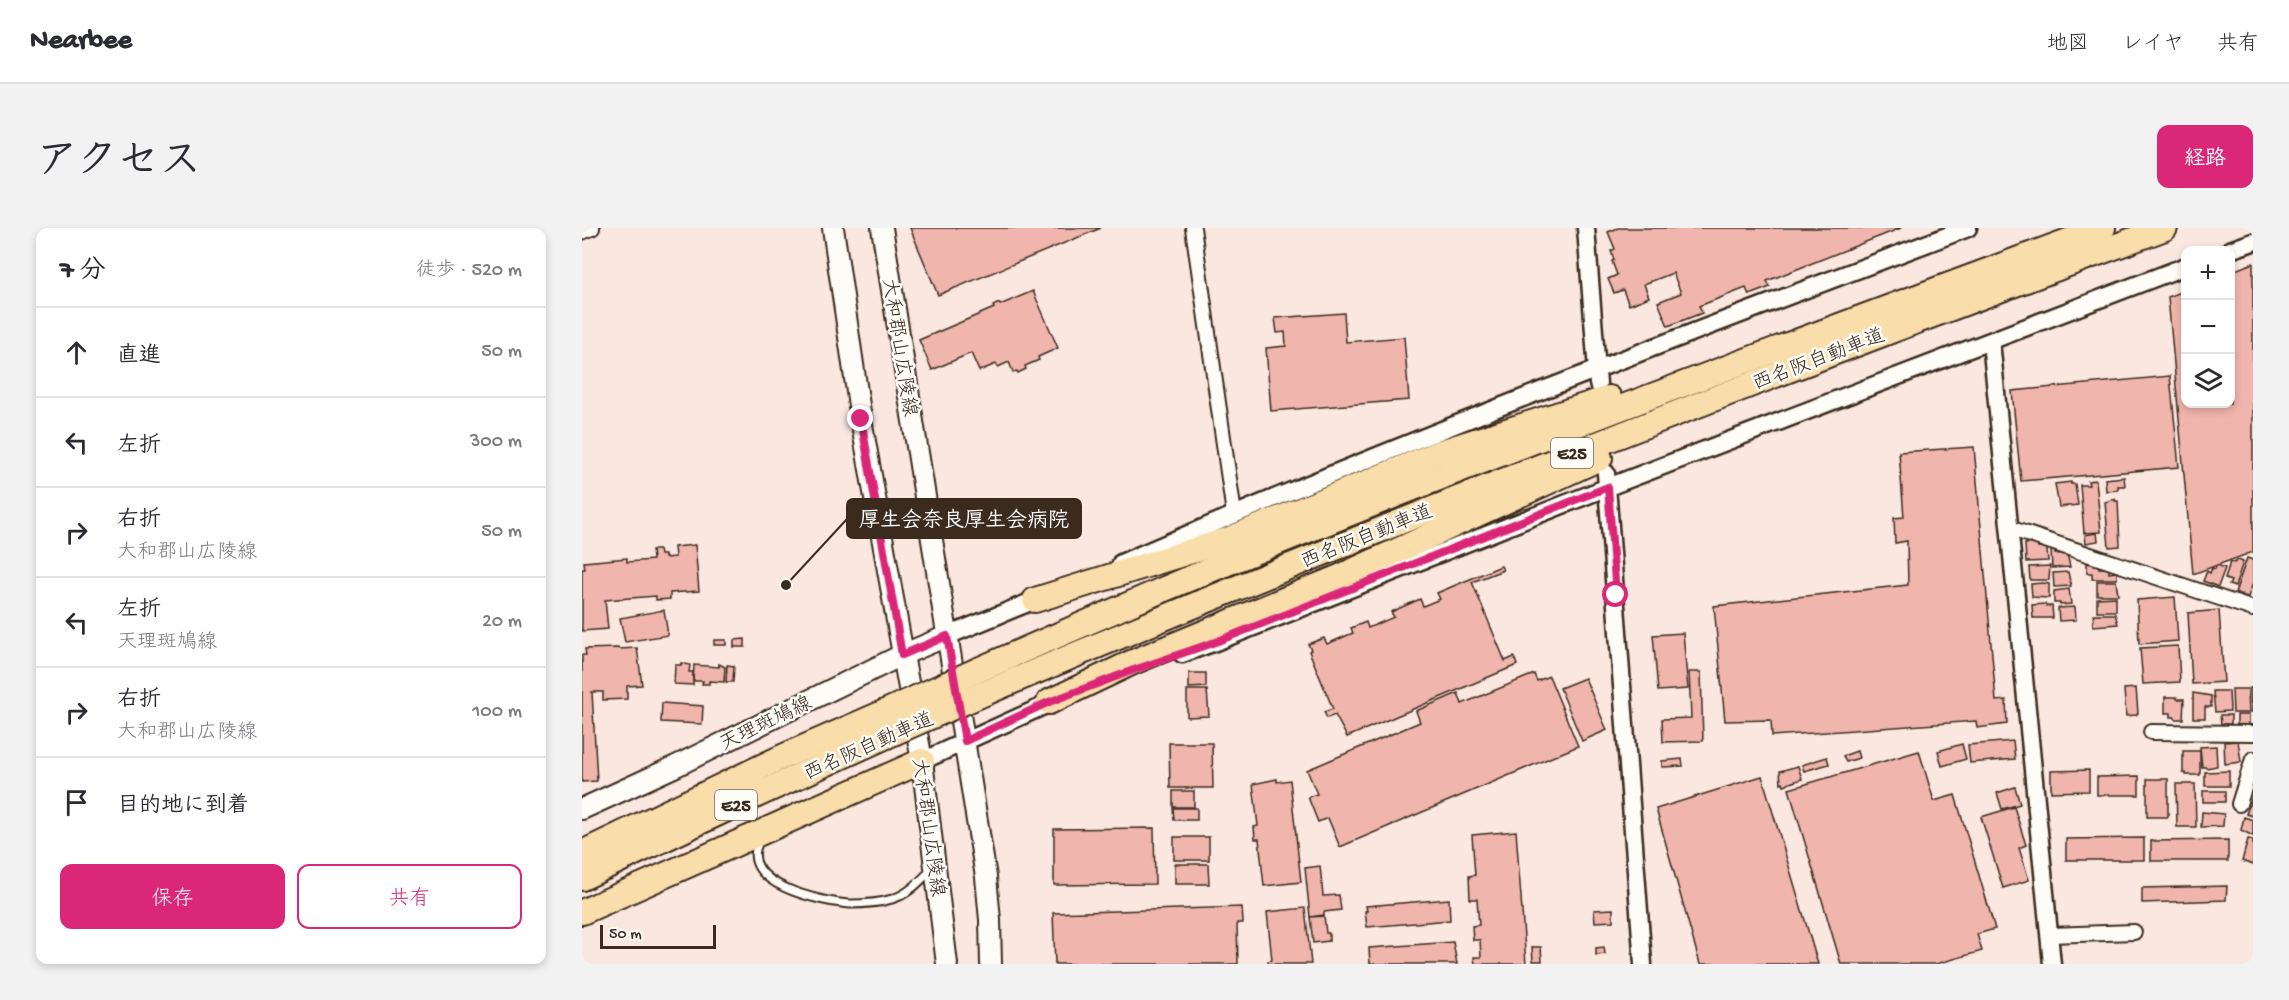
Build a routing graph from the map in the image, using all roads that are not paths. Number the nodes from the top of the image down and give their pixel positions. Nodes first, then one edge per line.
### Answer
1 (592, 228) edge
2 (833, 228) edge
3 (882, 228) edge
4 (1193, 228) edge
5 (1586, 228) edge
6 (1968, 228) edge
7 (2103, 228) edge
8 (2165, 228) edge
9 (582, 232) edge
10 (2253, 242) edge
11 (2235, 248) edge
12 (2181, 268) edge
13 (1957, 282) junction
14 (1991, 341) junction
15 (1597, 376) junction
16 (1770, 376) junction
17 (1607, 480) junction
18 (1234, 514) junction
19 (2009, 528) junction
20 (1035, 600) junction
21 (2253, 609) edge
22 (947, 636) junction
23 (902, 655) junction
24 (982, 681) junction
25 (1049, 702) junction
26 (888, 723) junction
27 (2151, 732) dead end
28 (2253, 733) edge
29 (965, 741) junction
30 (780, 758) junction
31 (2253, 759) edge
32 (922, 761) junction
33 (2240, 804) dead end
34 (582, 809) edge
35 (765, 830) junction
36 (582, 842) edge
37 (582, 853) edge
38 (935, 865) junction
39 (582, 878) edge
40 (582, 912) edge
41 (2134, 932) dead end
42 (2050, 935) junction
43 (947, 964) edge
44 (991, 964) edge
45 (1643, 964) edge
46 (2052, 964) edge

1 - 9 street
2 - 23 main road, 大和郡山広陵線
3 - 22 main road, 大和郡山広陵線
4 - 18 street
5 - 15 street
6 - 15 street
7 - 13 highway, 西名阪自動車道 / E25
8 - 16 highway, 西名阪自動車道 / E25
10 - 11 street
12 - 14 street
13 - 20 highway
13 - 24 highway, 西名阪自動車道 / E25
14 - 17 street
14 - 19 street
15 - 18 street
16 - 24 highway, 西名阪自動車道 / E25
16 - 25 highway
17 - 25 street
17 - 45 street
18 - 20 street
19 - 21 street
19 - 42 street
20 - 22 street
22 - 23 main road, 天理斑鳩線
22 - 29 main road, 大和郡山広陵線
23 - 32 main road, 大和郡山広陵線
23 - 34 main road, 天理斑鳩線
24 - 26 highway, 西名阪自動車道 / E25, bridge
25 - 29 street
26 - 30 highway, 西名阪自動車道 / E25
26 - 39 highway, 西名阪自動車道 / E25
27 - 28 street
29 - 32 street
29 - 44 main road, 大和郡山広陵線
30 - 36 highway
30 - 37 highway, 西名阪自動車道 / E25
31 - 33 street
32 - 35 highway
32 - 38 main road, 大和郡山広陵線
35 - 38 lane
35 - 40 highway
38 - 43 main road, 大和郡山広陵線
41 - 42 street
42 - 46 street

